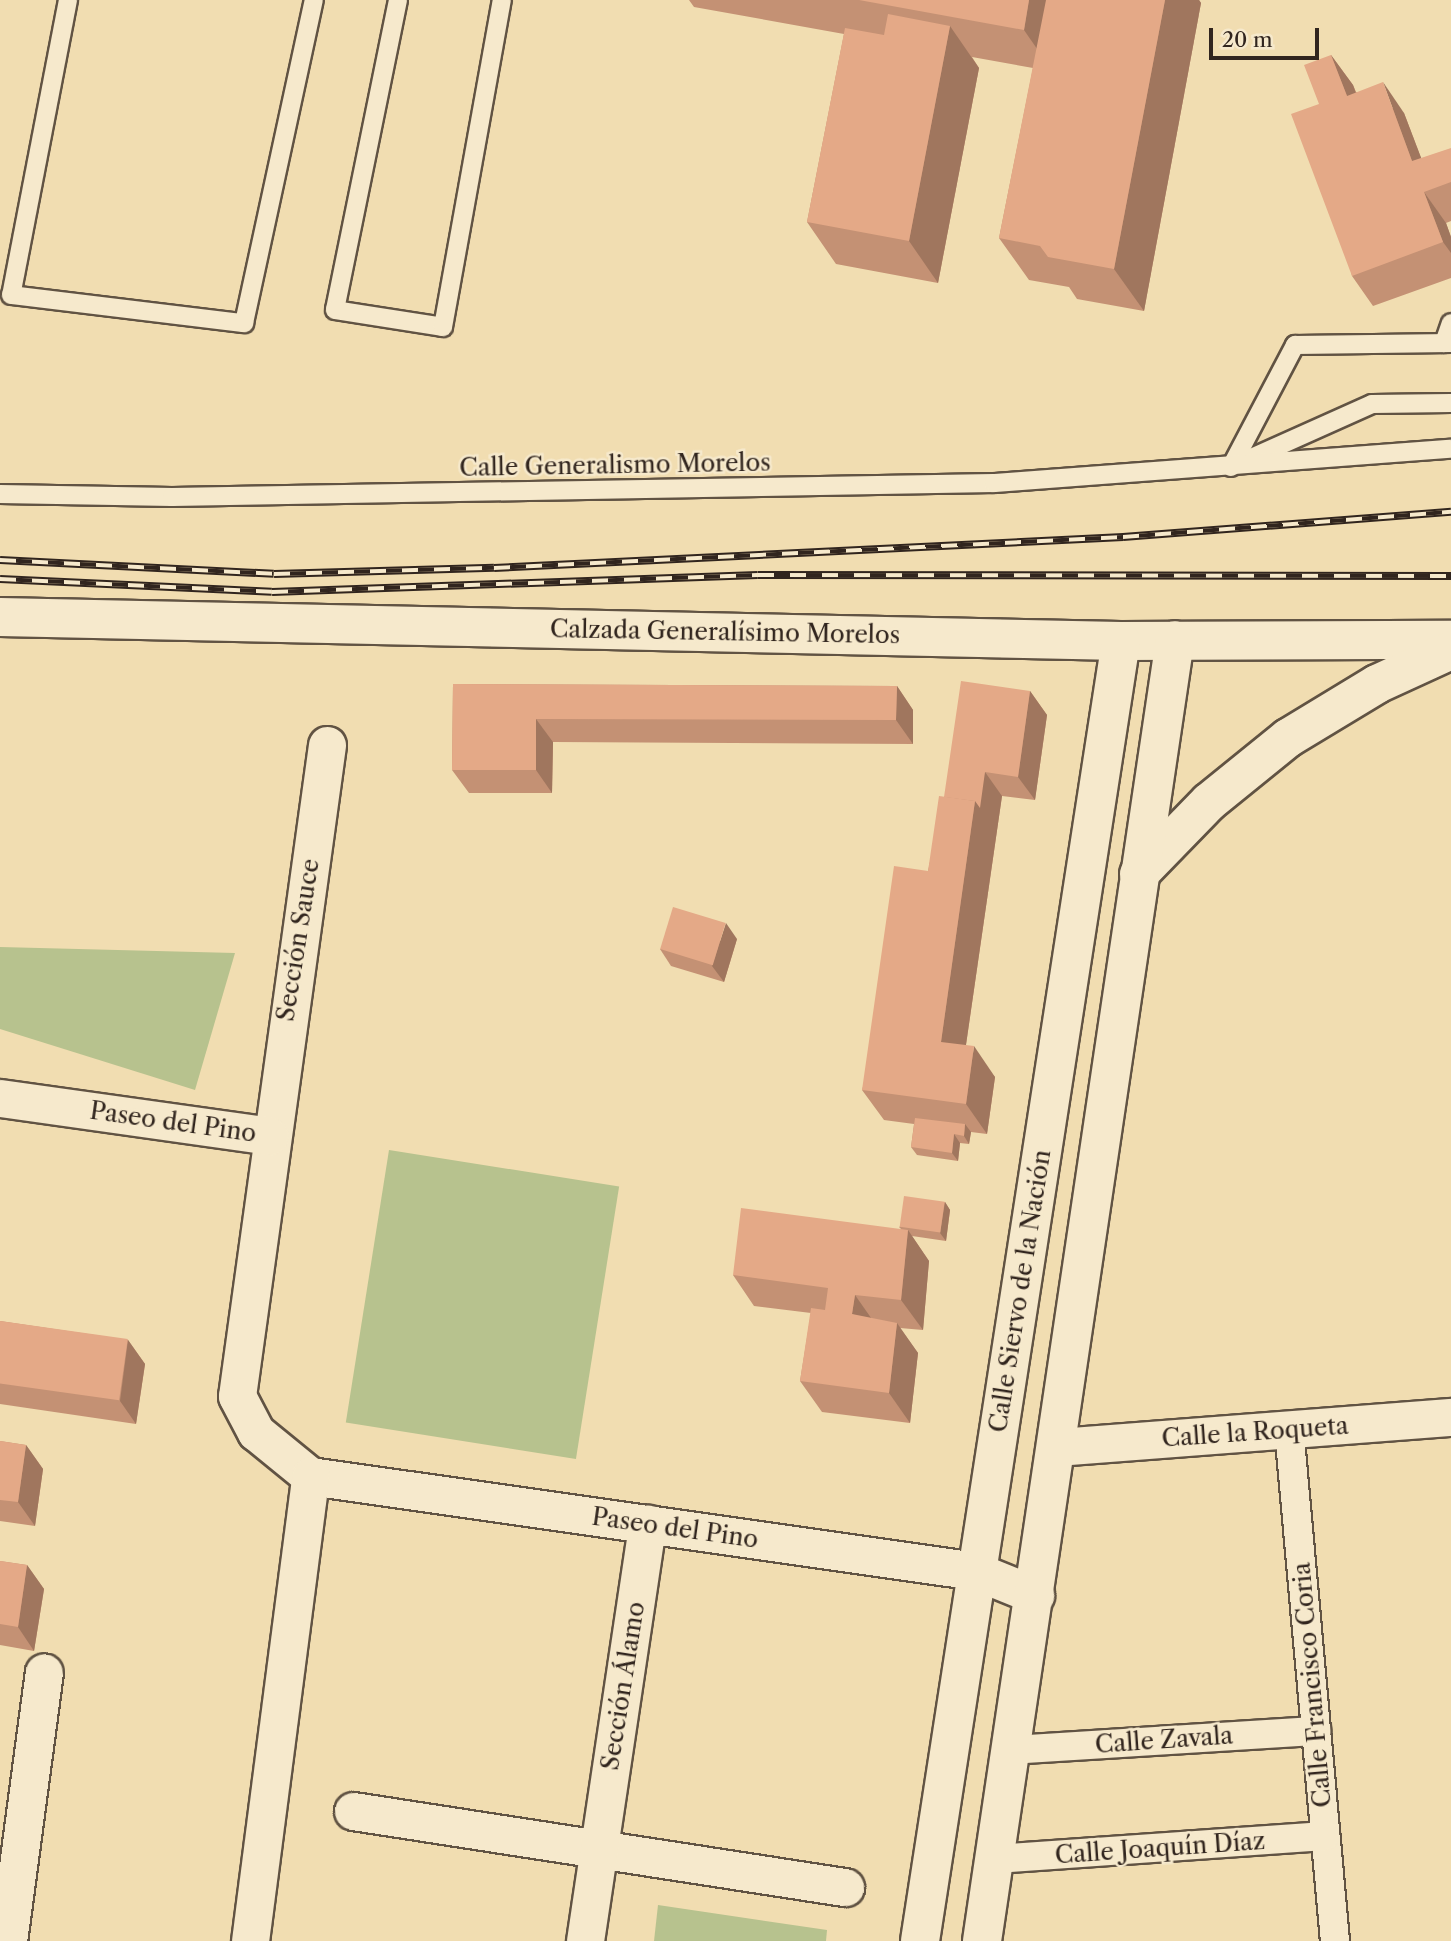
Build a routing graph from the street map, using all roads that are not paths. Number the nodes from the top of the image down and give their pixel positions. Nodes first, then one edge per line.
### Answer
1 (68, 0) edge
2 (314, 0) edge
3 (398, 0) edge
4 (502, 0) edge
5 (1451, 323) edge
6 (1447, 343) edge
7 (1451, 403) edge
8 (1451, 449) edge
9 (1231, 467) junction
10 (0, 494) edge
11 (0, 617) edge
12 (1175, 640) junction
13 (1451, 640) edge
14 (1121, 641) junction
15 (1451, 650) edge
16 (327, 745) dead end
17 (1139, 874) junction
18 (0, 1098) edge
19 (269, 1136) junction
20 (1451, 1417) edge
21 (1289, 1429) junction
22 (1058, 1447) junction
23 (310, 1476) junction
24 (646, 1524) junction
25 (976, 1571) junction
26 (1035, 1595) junction
27 (44, 1672) dead end
28 (1316, 1731) junction
29 (1011, 1750) junction
30 (353, 1811) dead end
31 (1325, 1836) junction
32 (599, 1849) junction
33 (995, 1859) junction
34 (845, 1887) dead end
35 (8, 1941) edge
36 (250, 1941) edge
37 (585, 1941) edge
38 (920, 1941) edge
39 (982, 1941) edge
40 (1335, 1941) edge

1 - 2 lane
3 - 4 lane
5 - 6 lane
6 - 9 lane
7 - 9 lane
8 - 9 lane, Calle Generalismo Morelos
9 - 10 lane, Calle Generalismo Morelos
11 - 14 main road, Calzada Generalísimo Morelos
12 - 13 main road, Calzada Generalísimo Morelos
12 - 14 main road, Calzada Generalísimo Morelos
12 - 17 main road
14 - 25 main road, Calle Siervo de la Nación
15 - 17 main road
16 - 19 street, Sección Sauce
17 - 22 main road
18 - 19 street, Paseo del Pino
19 - 23 street, Paseo del Pino
20 - 21 street, Calle la Roqueta
21 - 22 street, Calle la Roqueta
21 - 28 street, Calle Francisco Coria
22 - 26 main road
23 - 24 street, Paseo del Pino
23 - 36 street
24 - 25 street, Paseo del Pino
24 - 32 street, Sección Álamo
25 - 26 street, Paseo del Pino
25 - 38 main road, Calle Siervo de la Nación
26 - 29 main road
27 - 35 street
28 - 29 street, Calle Zavala
28 - 31 street, Calle Francisco Coria
29 - 33 main road
30 - 32 street
31 - 33 street, Calle Joaquín Díaz
31 - 40 street, Calle Francisco Coria
32 - 34 street
32 - 37 street, Sección Álamo
33 - 39 main road

